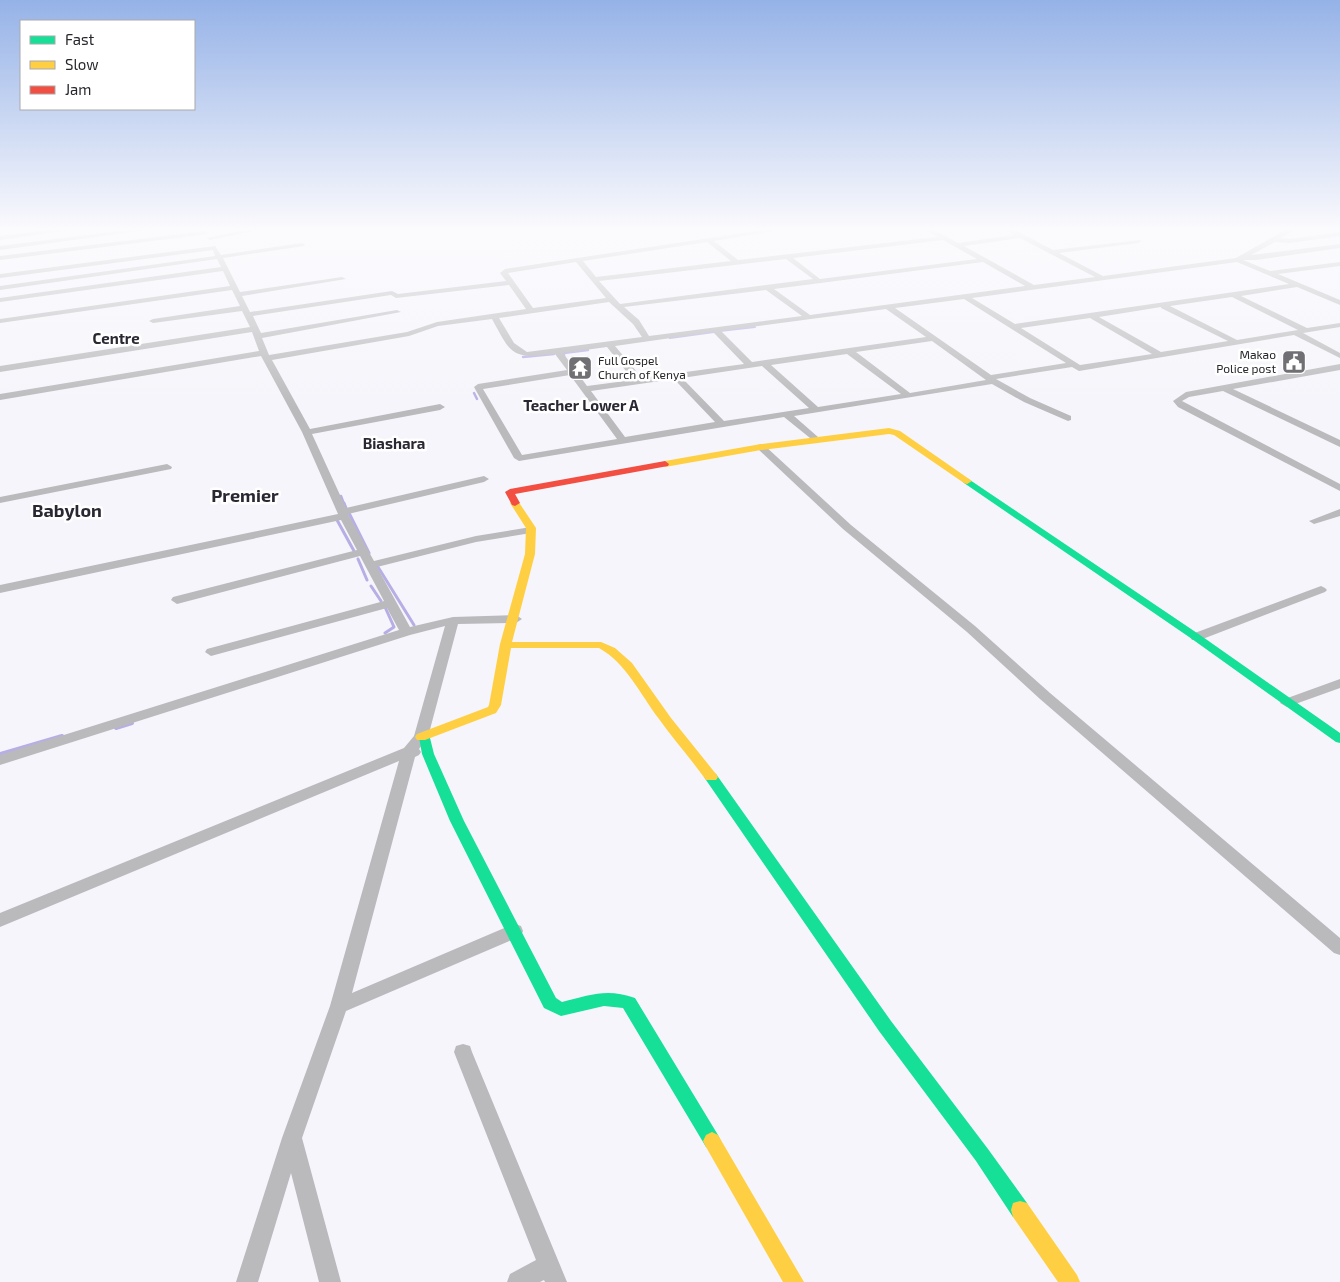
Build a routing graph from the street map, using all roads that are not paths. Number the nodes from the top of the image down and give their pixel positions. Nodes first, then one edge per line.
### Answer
1 (81, 288) edge
2 (234, 288) edge
3 (264, 288) edge
4 (468, 288) edge
5 (514, 288) edge
6 (602, 288) edge
7 (768, 288) joint
8 (1027, 288) edge
9 (1280, 288) edge
10 (1305, 288) edge
11 (236, 291) junction
12 (1234, 295) junction
13 (966, 297) junction
14 (0, 300) edge
15 (615, 303) junction
16 (1340, 303) edge
17 (1164, 306) junction
18 (888, 307) junction
19 (245, 311) junction
20 (531, 311) junction
21 (397, 312) dead end
22 (494, 316) junction
23 (1092, 316) junction
24 (808, 317) junction
25 (0, 321) edge
26 (153, 321) dead end
27 (1340, 325) edge
28 (1014, 327) junction
29 (716, 331) junction
30 (1307, 331) junction
31 (256, 332) junction
32 (1296, 333) junction
33 (932, 339) junction
34 (648, 340) junction
35 (1236, 342) junction
36 (610, 345) junction
37 (850, 351) junction
38 (558, 352) junction
39 (266, 355) junction
40 (1160, 355) junction
41 (1340, 356) edge
42 (765, 364) junction
43 (750, 365) junction
44 (1072, 365) junction
45 (1340, 367) edge
46 (0, 369) edge
47 (573, 372) junction
48 (676, 376) junction
49 (990, 379) junction
50 (640, 382) junction
51 (586, 388) junction
52 (1226, 389) junction
53 (909, 396) junction
54 (0, 397) edge
55 (440, 407) dead end
56 (815, 409) junction
57 (787, 415) junction
58 (1068, 418) dead end
59 (722, 424) junction
60 (307, 432) junction
61 (815, 439) junction
62 (623, 441) junction
63 (1340, 444) edge
64 (761, 447) junction
65 (167, 467) dead end
66 (484, 480) dead end
67 (1340, 488) edge
68 (0, 500) edge
69 (1340, 512) edge
70 (343, 514) junction
71 (1314, 521) dead end
72 (531, 530) junction
73 (364, 552) junction
74 (370, 565) junction
75 (0, 589) edge
76 (1321, 590) dead end
77 (177, 600) dead end
78 (390, 602) junction
79 (516, 619) junction
80 (453, 621) junction
81 (406, 632) junction
82 (1196, 637) junction
83 (506, 645) junction
84 (211, 652) dead end
85 (1340, 683) edge
86 (1287, 703) junction
87 (423, 737) junction
88 (1340, 739) edge
89 (409, 751) junction
90 (428, 754) junction
91 (0, 760) edge
92 (0, 920) edge
93 (515, 932) junction
94 (1340, 948) edge
95 (339, 1006) junction
96 (463, 1052) dead end
97 (292, 1138) junction
98 (552, 1273) edge
99 (247, 1282) edge
100 (330, 1282) edge
101 (518, 1282) edge
102 (794, 1282) edge
103 (1070, 1282) edge

1 - 14 street
2 - 11 street
3 - 11 street
4 - 19 street
5 - 20 street
6 - 15 street
7 - 15 street
7 - 24 street
8 - 13 street
9 - 12 street
10 - 16 street
11 - 19 street
11 - 25 street
12 - 17 street
12 - 30 street
13 - 18 street
13 - 28 street
15 - 20 street
15 - 34 street
17 - 23 street
17 - 35 street
18 - 24 street
18 - 33 street
19 - 26 street
19 - 31 street
20 - 22 street
21 - 31 street
22 - 38 street
22 - 39 street
23 - 28 street
23 - 40 street
24 - 29 street
27 - 30 street
28 - 44 street
29 - 34 street
29 - 43 street
30 - 32 street
31 - 39 street
31 - 46 street
32 - 35 street
32 - 41 street
33 - 37 street
33 - 49 street
34 - 36 street
35 - 40 street
36 - 38 street
36 - 50 street
37 - 42 street
37 - 53 street
38 - 47 street
39 - 54 street
39 - 60 street
40 - 44 street
42 - 43 street
42 - 56 street
43 - 48 street
44 - 49 street
45 - 52 street
47 - 51 street
47 - 62 street
48 - 50 street
48 - 59 street
49 - 53 street
49 - 58 street
50 - 51 street
51 - 62 street
52 - 63 street
52 - 67 street
53 - 56 street
55 - 60 street
56 - 57 street
57 - 59 street
57 - 61 street
59 - 62 street
60 - 70 street
61 - 64 street
61 - 82 street
64 - 72 street
64 - 94 street
65 - 68 street
66 - 70 street
69 - 71 street
70 - 73 street
70 - 75 street
72 - 74 street
72 - 79 street
73 - 74 street
73 - 77 street
74 - 78 street
76 - 82 street
78 - 81 street
78 - 84 street
79 - 80 street
79 - 83 street
80 - 81 street
80 - 87 street
81 - 91 street
82 - 86 street
83 - 87 street
83 - 103 street
85 - 86 street
86 - 88 street
87 - 89 street
87 - 90 street
89 - 90 street
89 - 92 street
89 - 95 street
90 - 93 street
93 - 95 street
93 - 102 street
95 - 97 street
96 - 98 street
97 - 99 street
97 - 100 street
98 - 101 street

